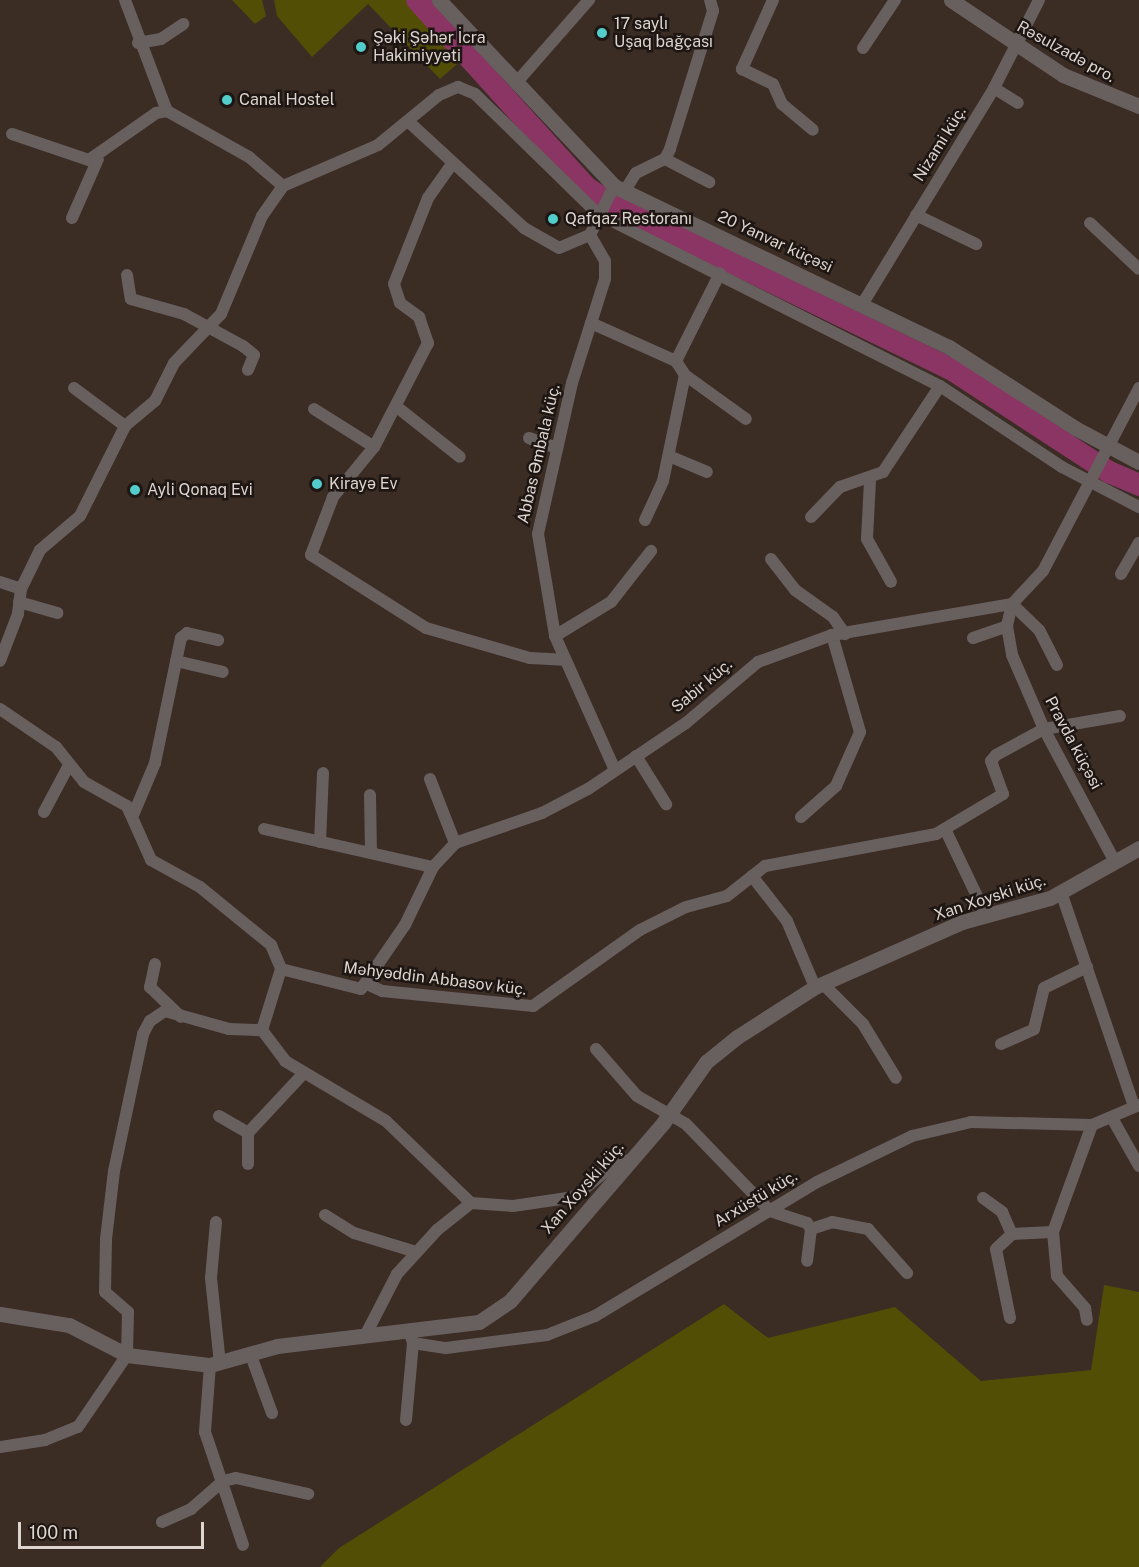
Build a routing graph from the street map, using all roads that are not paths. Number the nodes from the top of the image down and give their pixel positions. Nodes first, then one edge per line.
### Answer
1 (124, 0) edge
2 (439, 0) edge
3 (589, 0) edge
4 (710, 0) edge
5 (773, 0) edge
6 (895, 0) edge
7 (951, 0) edge
8 (1039, 0) edge
9 (183, 24) dead end
10 (138, 44) junction
11 (1016, 47) junction
12 (863, 48) dead end
13 (516, 83) junction
14 (994, 88) junction
15 (1018, 103) dead end
16 (1139, 106) edge
17 (167, 111) junction
18 (410, 123) junction
19 (813, 130) dead end
20 (12, 134) dead end
21 (98, 159) junction
22 (665, 159) junction
23 (452, 164) junction
24 (709, 182) dead end
25 (283, 186) junction
26 (619, 189) junction
27 (598, 214) junction
28 (916, 215) junction
29 (72, 218) dead end
30 (1090, 223) dead end
31 (590, 235) junction
32 (976, 244) dead end
33 (1139, 269) edge
34 (720, 273) junction
35 (127, 275) dead end
36 (863, 303) junction
37 (591, 323) junction
38 (212, 326) junction
39 (676, 361) junction
40 (248, 370) dead end
41 (685, 375) junction
42 (940, 386) junction
43 (74, 388) dead end
44 (1139, 388) edge
45 (397, 407) junction
46 (314, 409) dead end
47 (746, 419) dead end
48 (125, 426) junction
49 (529, 438) dead end
50 (374, 447) junction
51 (557, 448) junction
52 (1111, 448) junction
53 (669, 456) junction
54 (460, 457) dead end
55 (1139, 462) edge
56 (707, 472) dead end
57 (870, 481) junction
58 (1092, 483) junction
59 (1139, 507) edge
60 (811, 517) dead end
61 (645, 520) dead end
62 (1139, 543) edge
63 (651, 551) dead end
64 (771, 559) dead end
65 (1121, 574) dead end
66 (0, 582) edge
67 (891, 582) dead end
68 (20, 595) junction
69 (1012, 604) junction
70 (57, 613) dead end
71 (1007, 626) junction
72 (844, 634) junction
73 (831, 635) junction
74 (555, 636) junction
75 (973, 638) dead end
76 (218, 640) dead end
77 (564, 660) junction
78 (0, 661) edge
79 (176, 661) junction
80 (1057, 664) dead end
81 (223, 672) dead end
82 (0, 709) edge
83 (1120, 716) dead end
84 (1044, 729) junction
85 (636, 756) junction
86 (69, 765) junction
87 (615, 770) junction
88 (323, 774) dead end
89 (429, 779) dead end
90 (370, 795) dead end
91 (666, 804) dead end
92 (44, 812) dead end
93 (134, 813) junction
94 (801, 817) dead end
95 (945, 829) junction
96 (264, 830) dead end
97 (320, 842) junction
98 (455, 843) junction
99 (1139, 848) edge
100 (371, 853) junction
101 (1114, 860) junction
102 (433, 867) junction
103 (752, 876) junction
104 (1061, 892) junction
105 (986, 915) junction
106 (155, 964) dead end
107 (1087, 967) junction
108 (281, 969) junction
109 (367, 984) junction
110 (819, 986) junction
111 (181, 1017) junction
112 (262, 1030) junction
113 (1001, 1044) dead end
114 (596, 1049) dead end
115 (303, 1074) junction
116 (896, 1078) dead end
117 (1137, 1106) edge
118 (671, 1113) junction
119 (219, 1116) dead end
120 (1112, 1118) junction
121 (1092, 1125) junction
122 (248, 1133) junction
123 (630, 1160) junction
124 (248, 1164) dead end
125 (1139, 1166) edge
126 (983, 1198) dead end
127 (471, 1203) junction
128 (770, 1211) junction
129 (326, 1215) dead end
130 (216, 1222) dead end
131 (812, 1229) junction
132 (1053, 1232) junction
133 (1012, 1234) junction
134 (416, 1252) junction
135 (807, 1261) dead end
136 (907, 1273) dead end
137 (0, 1314) edge
138 (1010, 1318) dead end
139 (1087, 1320) dead end
140 (366, 1336) junction
141 (411, 1336) junction
142 (249, 1353) junction
143 (127, 1354) junction
144 (215, 1364) junction
145 (272, 1413) dead end
146 (406, 1420) dead end
147 (0, 1447) edge
148 (223, 1481) junction
149 (308, 1494) dead end
150 (162, 1522) dead end
151 (243, 1545) dead end

1 - 10 street
2 - 13 street, 20 Yanvar küçəsi
3 - 13 street
4 - 22 street
5 - 19 street
6 - 12 street
7 - 11 street, Rəsulzadə pro.
8 - 11 street, Nizami küç.
9 - 10 street
10 - 17 street
11 - 14 street, Nizami küç.
11 - 16 street, Rəsulzadə pro.
13 - 26 street, 20 Yanvar küçəsi
14 - 15 street
14 - 28 street, Nizami küç.
17 - 21 street
17 - 25 street
18 - 23 street
18 - 25 street
18 - 27 street
20 - 21 street
21 - 29 street
22 - 24 street
22 - 26 street
23 - 31 street
23 - 45 street
25 - 38 street
26 - 27 street
26 - 36 street, 20 Yanvar küçəsi
27 - 31 street
27 - 34 street
28 - 32 street
28 - 36 street, Nizami küç.
30 - 33 street
31 - 37 street, Abbas Əmbala küç.
34 - 39 street
34 - 42 street
35 - 38 street
36 - 52 street, 20 Yanvar küçəsi
37 - 39 street
37 - 51 street, Abbas Əmbala küç.
38 - 40 street
38 - 48 street
39 - 41 street
41 - 47 street
41 - 53 street
42 - 57 street
42 - 58 street
43 - 48 street
44 - 52 street
45 - 50 street
45 - 54 street
46 - 50 street
48 - 68 street
49 - 51 street
50 - 77 street
51 - 74 street, Abbas Əmbala küç.
52 - 55 street, 20 Yanvar küçəsi
52 - 58 street
53 - 56 street
53 - 61 street
57 - 60 street
57 - 67 street
58 - 59 street
58 - 69 street
62 - 65 street
63 - 74 street
64 - 72 street
66 - 68 street
68 - 70 street
68 - 78 street
69 - 71 street, Pravda küçəsi
69 - 72 street, Sabir küç.
69 - 80 street
71 - 75 street
71 - 84 street, Pravda küçəsi
72 - 73 street, Sabir küç.
73 - 85 street, Sabir küç.
73 - 94 street
74 - 77 street, Abbas Əmbala küç.
76 - 79 street
77 - 87 street, Abbas Əmbala küç.
79 - 81 street
79 - 93 street
82 - 86 street
83 - 84 street, Məhyəddin Abbasov küç.
84 - 95 street, Məhyəddin Abbasov küç.
84 - 101 street, Pravda küçəsi
85 - 87 street, Sabir küç.
85 - 91 street
86 - 92 street
86 - 93 street
87 - 98 street, Sabir küç.
88 - 97 street
89 - 98 street
90 - 100 street
93 - 108 street
95 - 103 street, Məhyəddin Abbasov küç.
95 - 105 street
96 - 97 street
97 - 100 street
98 - 102 street, Sabir küç.
99 - 101 street, Xan Xoyski küç.
100 - 102 street
101 - 104 street, Xan Xoyski küç.
102 - 109 street, Sabir küç.
103 - 109 street, Məhyəddin Abbasov küç.
103 - 110 street
104 - 105 street, Xan Xoyski küç.
104 - 107 street
105 - 110 street, Xan Xoyski küç.
106 - 111 street
107 - 113 street
107 - 117 street
108 - 109 street, Məhyəddin Abbasov küç.
108 - 112 street
110 - 116 street
110 - 118 street, Xan Xoyski küç.
111 - 112 street
111 - 143 street
112 - 115 street
114 - 118 street
115 - 122 street
115 - 127 street
117 - 120 street, Arxüstü küç.
118 - 123 street, Xan Xoyski küç.
118 - 128 street
119 - 122 street
120 - 121 street, Arxüstü küç.
120 - 125 street
121 - 128 street, Arxüstü küç.
121 - 132 street
122 - 124 street
123 - 127 street
123 - 141 street, Xan Xoyski küç.
126 - 133 street
127 - 134 street
128 - 131 street
128 - 141 street, Arxüstü küç.
129 - 134 street
130 - 144 street
131 - 135 street
131 - 136 street
132 - 133 street
132 - 139 street
133 - 138 street
134 - 140 street
137 - 143 street, Xan Xoyski küç.
140 - 141 street, Xan Xoyski küç.
140 - 142 street, Xan Xoyski küç.
141 - 146 street
142 - 144 street, Xan Xoyski küç.
142 - 145 street
143 - 144 street, Xan Xoyski küç.
143 - 147 street
144 - 148 street
148 - 149 street
148 - 150 street
148 - 151 street

